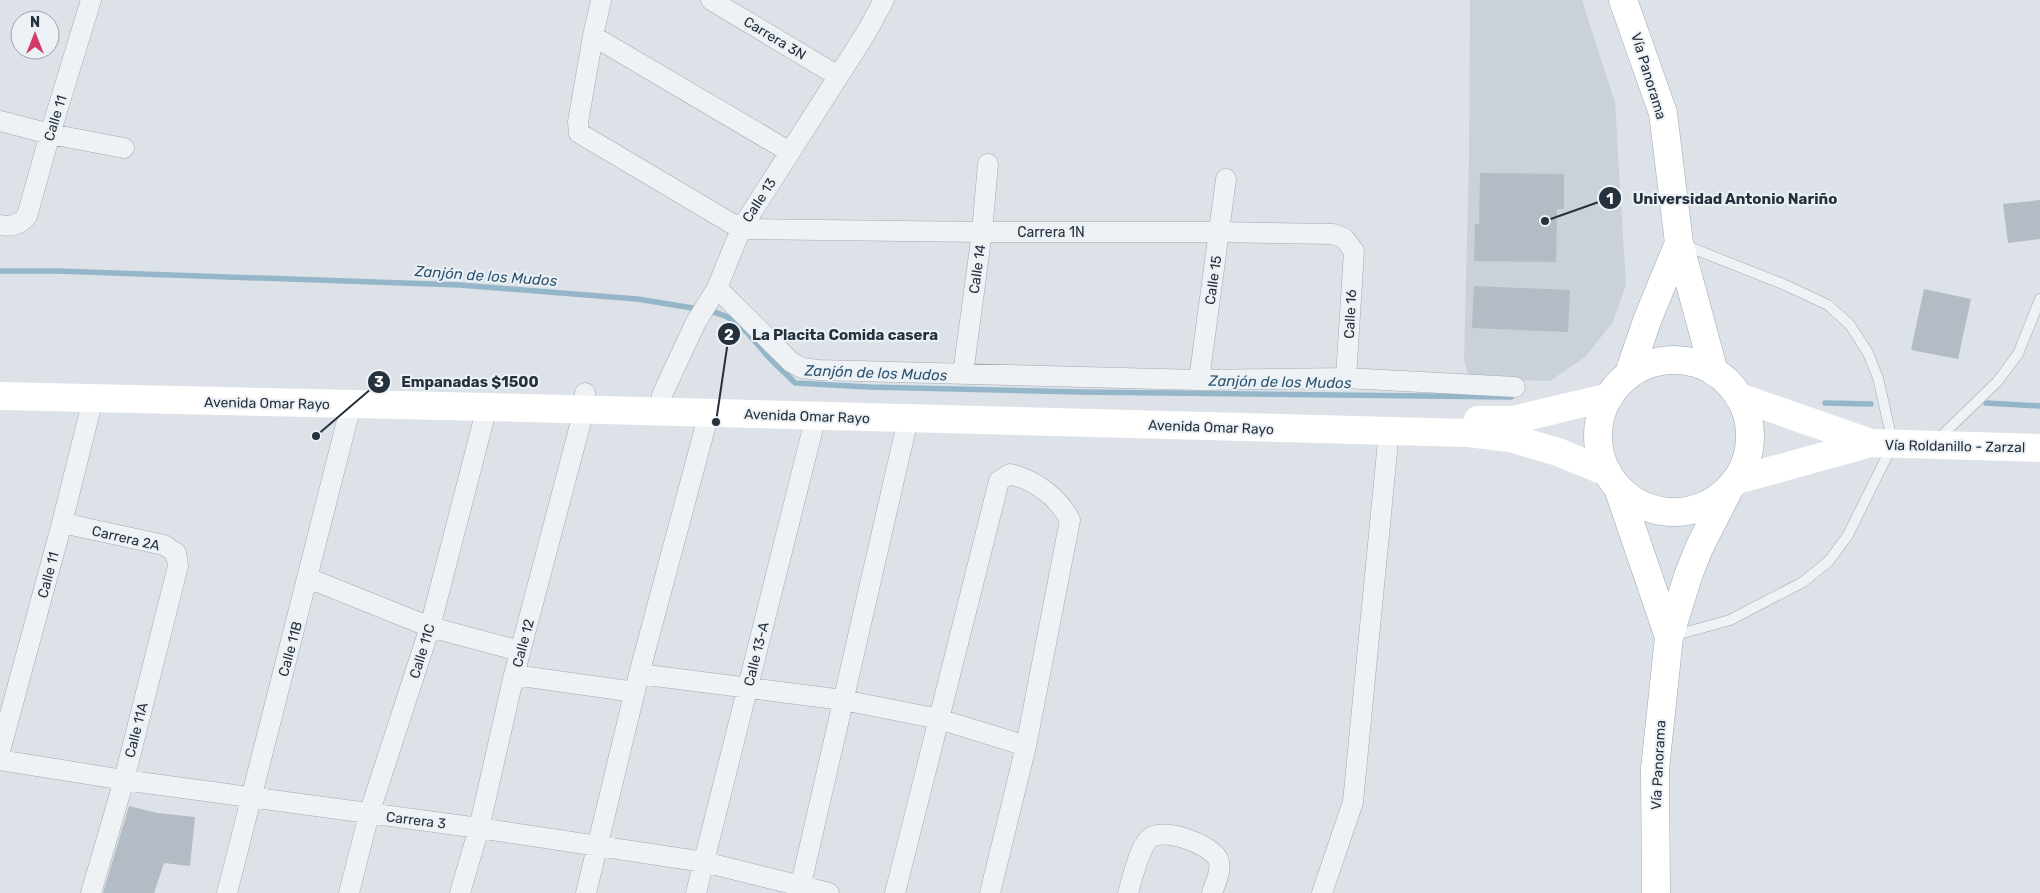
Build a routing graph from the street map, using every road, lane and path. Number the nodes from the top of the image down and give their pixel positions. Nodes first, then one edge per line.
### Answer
1 (91, 0) edge
2 (602, 0) edge
3 (711, 0) edge
4 (884, 0) edge
5 (1623, 0) edge
6 (593, 36) junction
7 (838, 76) junction
8 (0, 121) edge
9 (50, 134) junction
10 (124, 148) dead end
11 (790, 152) junction
12 (988, 164) dead end
13 (1226, 179) dead end
14 (5, 226) edge
15 (741, 228) junction
16 (982, 232) junction
17 (1219, 232) junction
18 (1679, 243) junction
19 (1354, 251) joint
20 (712, 297) junction
21 (2040, 299) edge
22 (1714, 372) junction
23 (963, 374) junction
24 (1628, 376) junction
25 (1346, 378) junction
26 (1199, 380) junction
27 (0, 382) edge
28 (1515, 387) dead end
29 (0, 396) edge
30 (1739, 396) junction
31 (1609, 397) junction
32 (93, 399) junction
33 (584, 402) junction
34 (351, 404) junction
35 (662, 404) junction
36 (488, 407) junction
37 (709, 413) junction
38 (816, 416) junction
39 (908, 419) junction
40 (1389, 431) junction
41 (1882, 444) junction
42 (1931, 446) junction
43 (2040, 448) edge
44 (1613, 480) junction
45 (1732, 485) junction
46 (62, 523) junction
47 (178, 566) joint
48 (308, 578) junction
49 (430, 627) junction
50 (1669, 637) junction
51 (520, 651) junction
52 (514, 676) junction
53 (637, 683) junction
54 (748, 688) junction
55 (844, 700) junction
56 (939, 719) junction
57 (1026, 746) junction
58 (0, 751) edge
59 (0, 760) edge
60 (124, 780) junction
61 (251, 798) junction
62 (369, 814) junction
63 (479, 828) junction
64 (598, 846) junction
65 (704, 862) junction
66 (800, 890) edge
67 (91, 893) edge
68 (227, 893) edge
69 (349, 893) edge
70 (460, 893) edge
71 (586, 893) edge
72 (696, 893) edge
73 (829, 893) edge
74 (895, 893) edge
75 (990, 893) edge
76 (1128, 893) edge
77 (1212, 893) edge
78 (1322, 893) edge
79 (1656, 893) edge

1 - 9 street, Calle 11
2 - 6 street
3 - 7 street, Carrera 3N
4 - 7 street, Calle 13
5 - 18 street, Vía Panorama
6 - 11 street
6 - 15 street
7 - 11 street, Calle 13
8 - 9 street
9 - 10 street
9 - 14 street, Calle 11
11 - 15 street, Calle 13
12 - 16 street, Calle 14
13 - 17 street, Calle 15
15 - 16 street, Carrera 1N
15 - 20 street, Calle 13
16 - 17 street, Carrera 1N
16 - 23 street, Calle 14
17 - 19 street, Carrera 1N
17 - 26 street, Calle 15
18 - 22 street, Vía Panorama
18 - 24 street, Vía Panorama
18 - 41 lane
19 - 25 street, Calle 16
20 - 23 street
20 - 35 street, Calle 13
21 - 42 lane
22 - 24 street
22 - 30 street
23 - 26 street
24 - 31 street
25 - 26 street
25 - 28 street
27 - 33 street, Avenida Omar Rayo
29 - 32 street, Avenida Omar Rayo
30 - 41 street, Vía Roldanillo - Zarzal
30 - 45 street
31 - 35 street, Avenida Omar Rayo
31 - 44 street
32 - 34 street, Avenida Omar Rayo
32 - 46 street, Calle 11
33 - 35 street, Avenida Omar Rayo
33 - 36 street, Avenida Omar Rayo
33 - 51 street, Calle 12
34 - 36 street, Avenida Omar Rayo
34 - 48 street, Calle 11B
35 - 37 street, Avenida Omar Rayo
36 - 49 street, Calle 11C
37 - 38 street, Avenida Omar Rayo
37 - 53 street
38 - 39 street, Avenida Omar Rayo
38 - 54 street, Calle 13-A
39 - 40 street, Avenida Omar Rayo
39 - 55 street
40 - 44 street, Avenida Omar Rayo
40 - 78 street
41 - 42 street, Vía Roldanillo - Zarzal
41 - 45 street, Vía Roldanillo - Zarzal
41 - 50 lane
42 - 43 street, Vía Roldanillo - Zarzal
44 - 45 street
44 - 50 street, Vía Panorama
45 - 50 street, Vía Panorama
46 - 47 street, Carrera 2A
46 - 58 street, Calle 11
47 - 60 street, Calle 11A
48 - 49 street
48 - 61 street, Calle 11B
49 - 51 street
49 - 62 street, Calle 11C
50 - 79 street, Vía Panorama
51 - 52 street, Calle 12
52 - 53 street
52 - 63 street, Calle 12
53 - 54 street
53 - 64 street
54 - 55 street
54 - 65 street, Calle 13-A
55 - 56 street
55 - 66 street
56 - 57 street
56 - 57 street
56 - 74 street
57 - 75 street
59 - 60 street, Carrera 3
60 - 61 street, Carrera 3
60 - 67 street, Calle 11A
61 - 62 street, Carrera 3
61 - 68 street, Calle 11B
62 - 63 street, Carrera 3
62 - 69 street, Calle 11C
63 - 64 street, Carrera 3
63 - 70 street, Calle 12
64 - 65 street, Carrera 3
64 - 71 street
65 - 66 street, Carrera 3
65 - 72 street, Calle 13-A
66 - 73 street, Carrera 3
76 - 77 street

